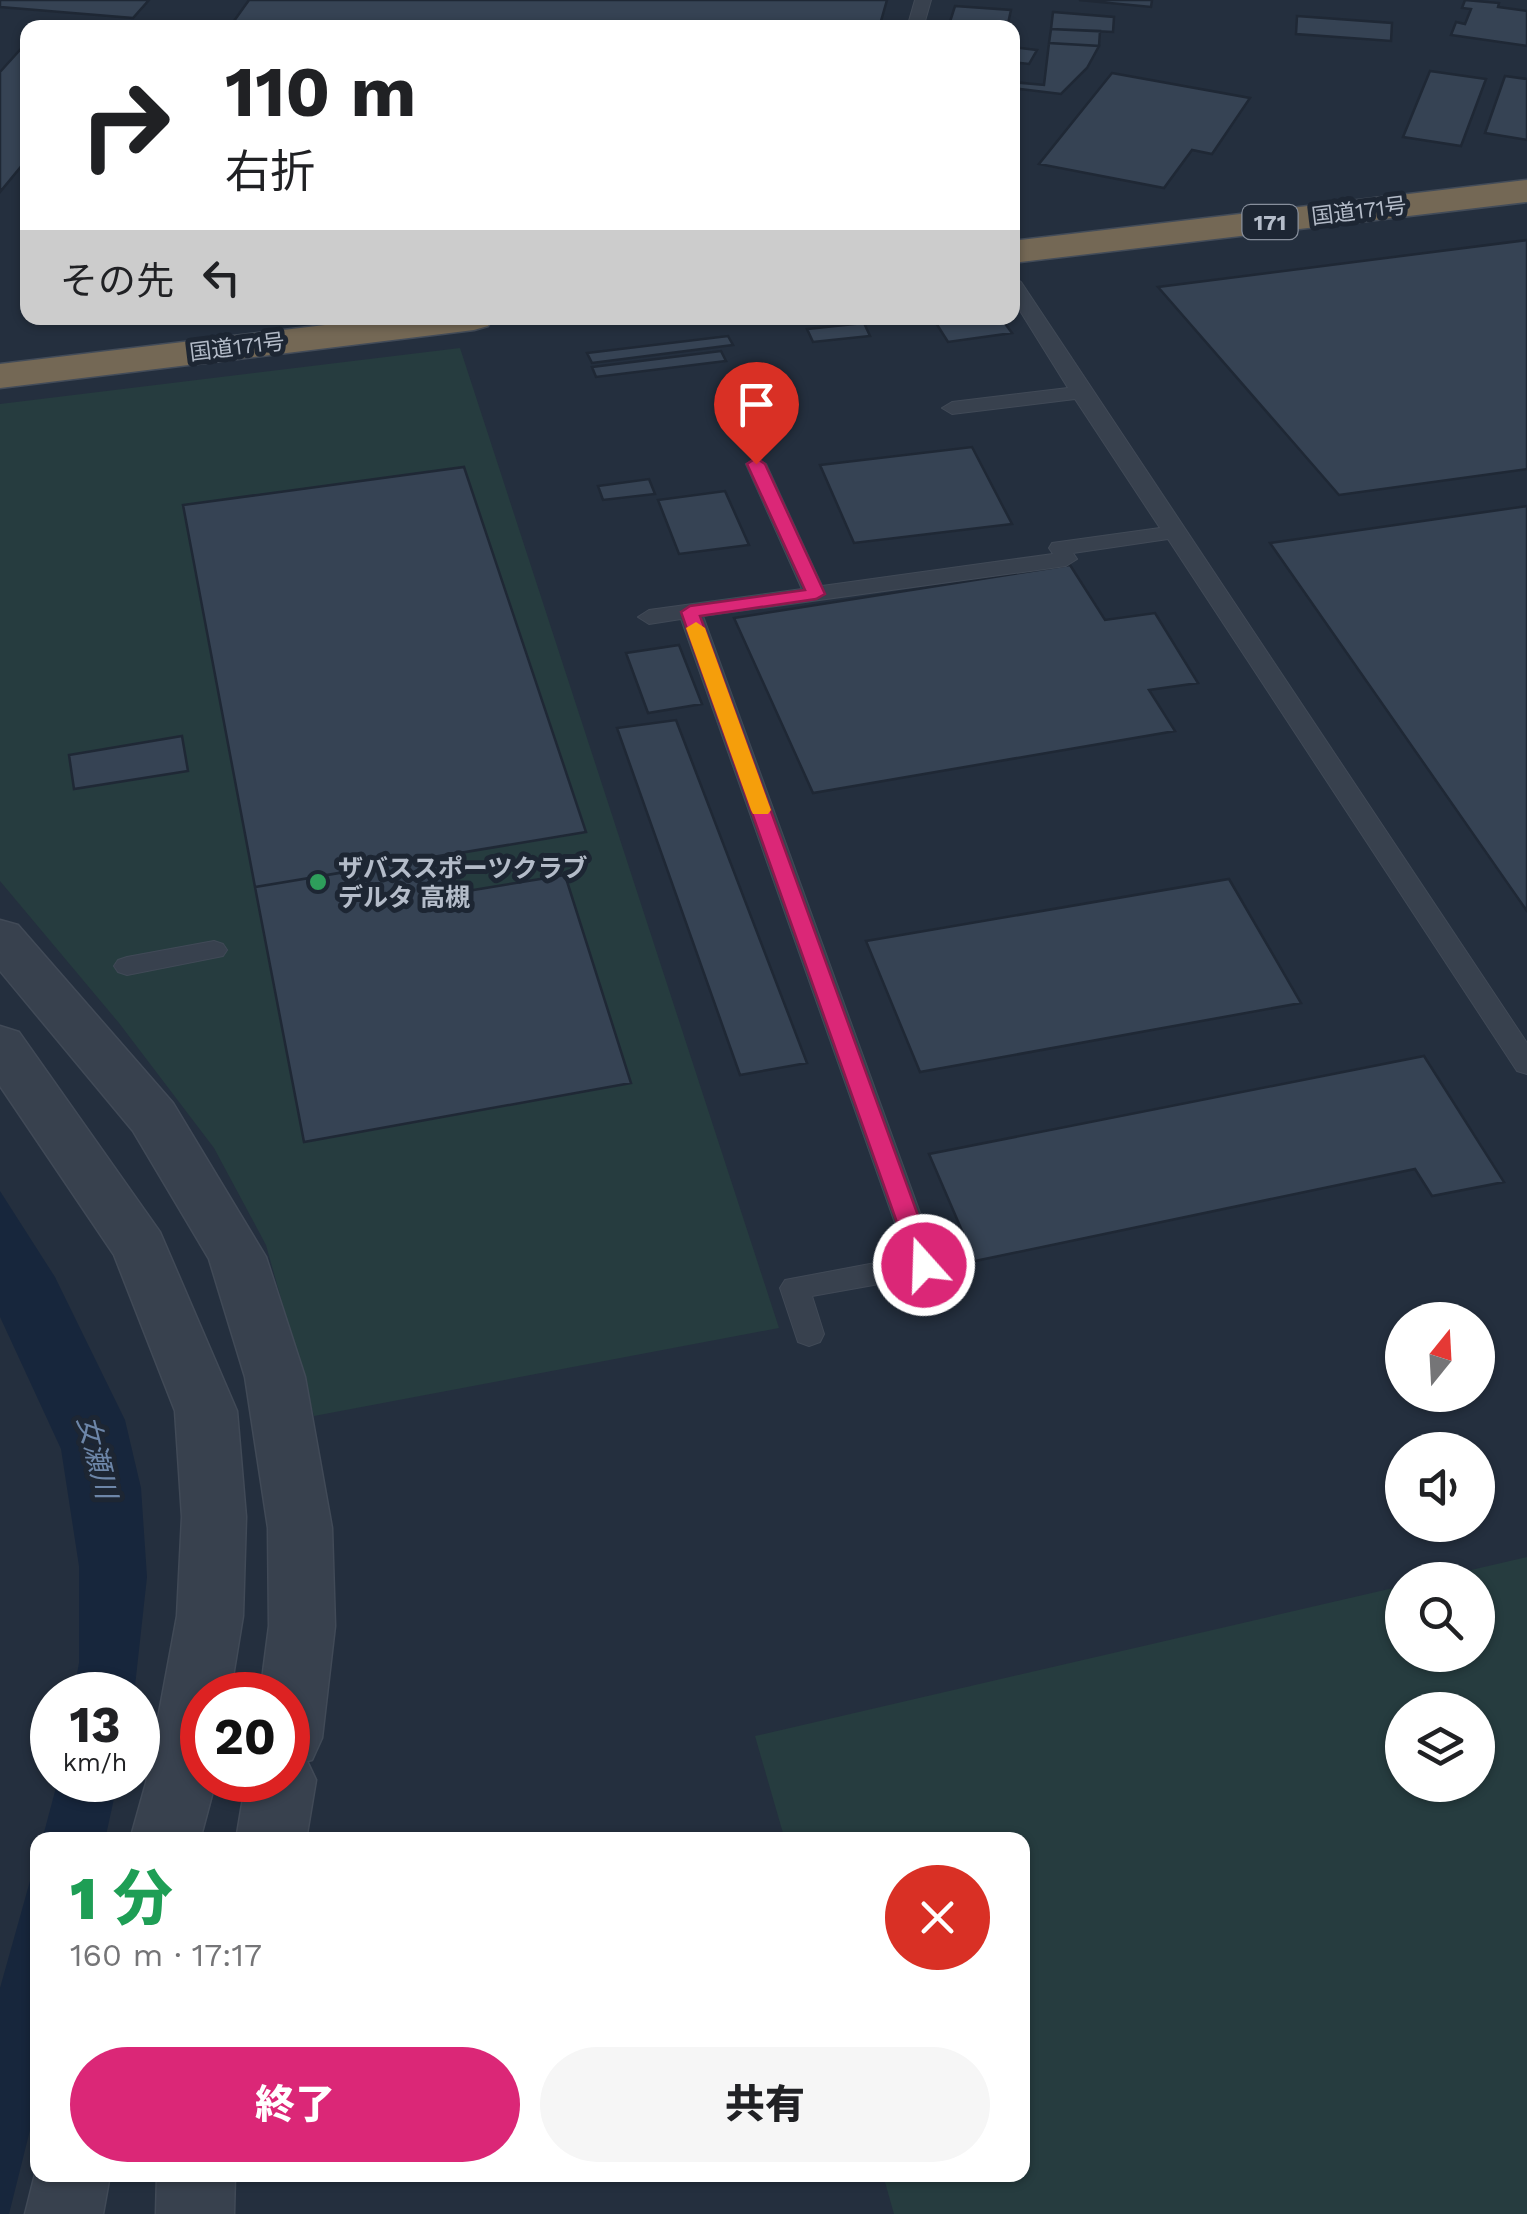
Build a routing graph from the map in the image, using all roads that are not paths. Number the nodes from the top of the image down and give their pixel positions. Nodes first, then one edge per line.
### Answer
1 (1527, 191) edge
2 (1020, 251) edge
3 (1020, 295) edge
4 (417, 325) edge
5 (0, 376) edge
6 (1081, 392) junction
7 (952, 408) dead end
8 (756, 464) dead end
9 (1174, 532) junction
10 (816, 594) junction
11 (690, 612) junction
12 (649, 617) dead end
13 (0, 937) edge
14 (214, 950) dead end
15 (126, 966) dead end
16 (0, 1045) edge
17 (1527, 1064) edge
18 (809, 1334) dead end
19 (296, 1672) edge
20 (277, 1802) edge
21 (167, 1832) edge
22 (272, 1832) edge
23 (196, 2182) edge
24 (195, 2214) edge

1 - 2 highway, 国道171号 / 171
3 - 6 lane
4 - 5 highway, 国道171号
6 - 7 lane
6 - 9 lane
8 - 10 lane
9 - 10 lane
9 - 17 lane
10 - 11 lane
11 - 12 lane
11 - 18 lane
13 - 19 street
14 - 15 lane
16 - 21 street
20 - 22 street
23 - 24 street

